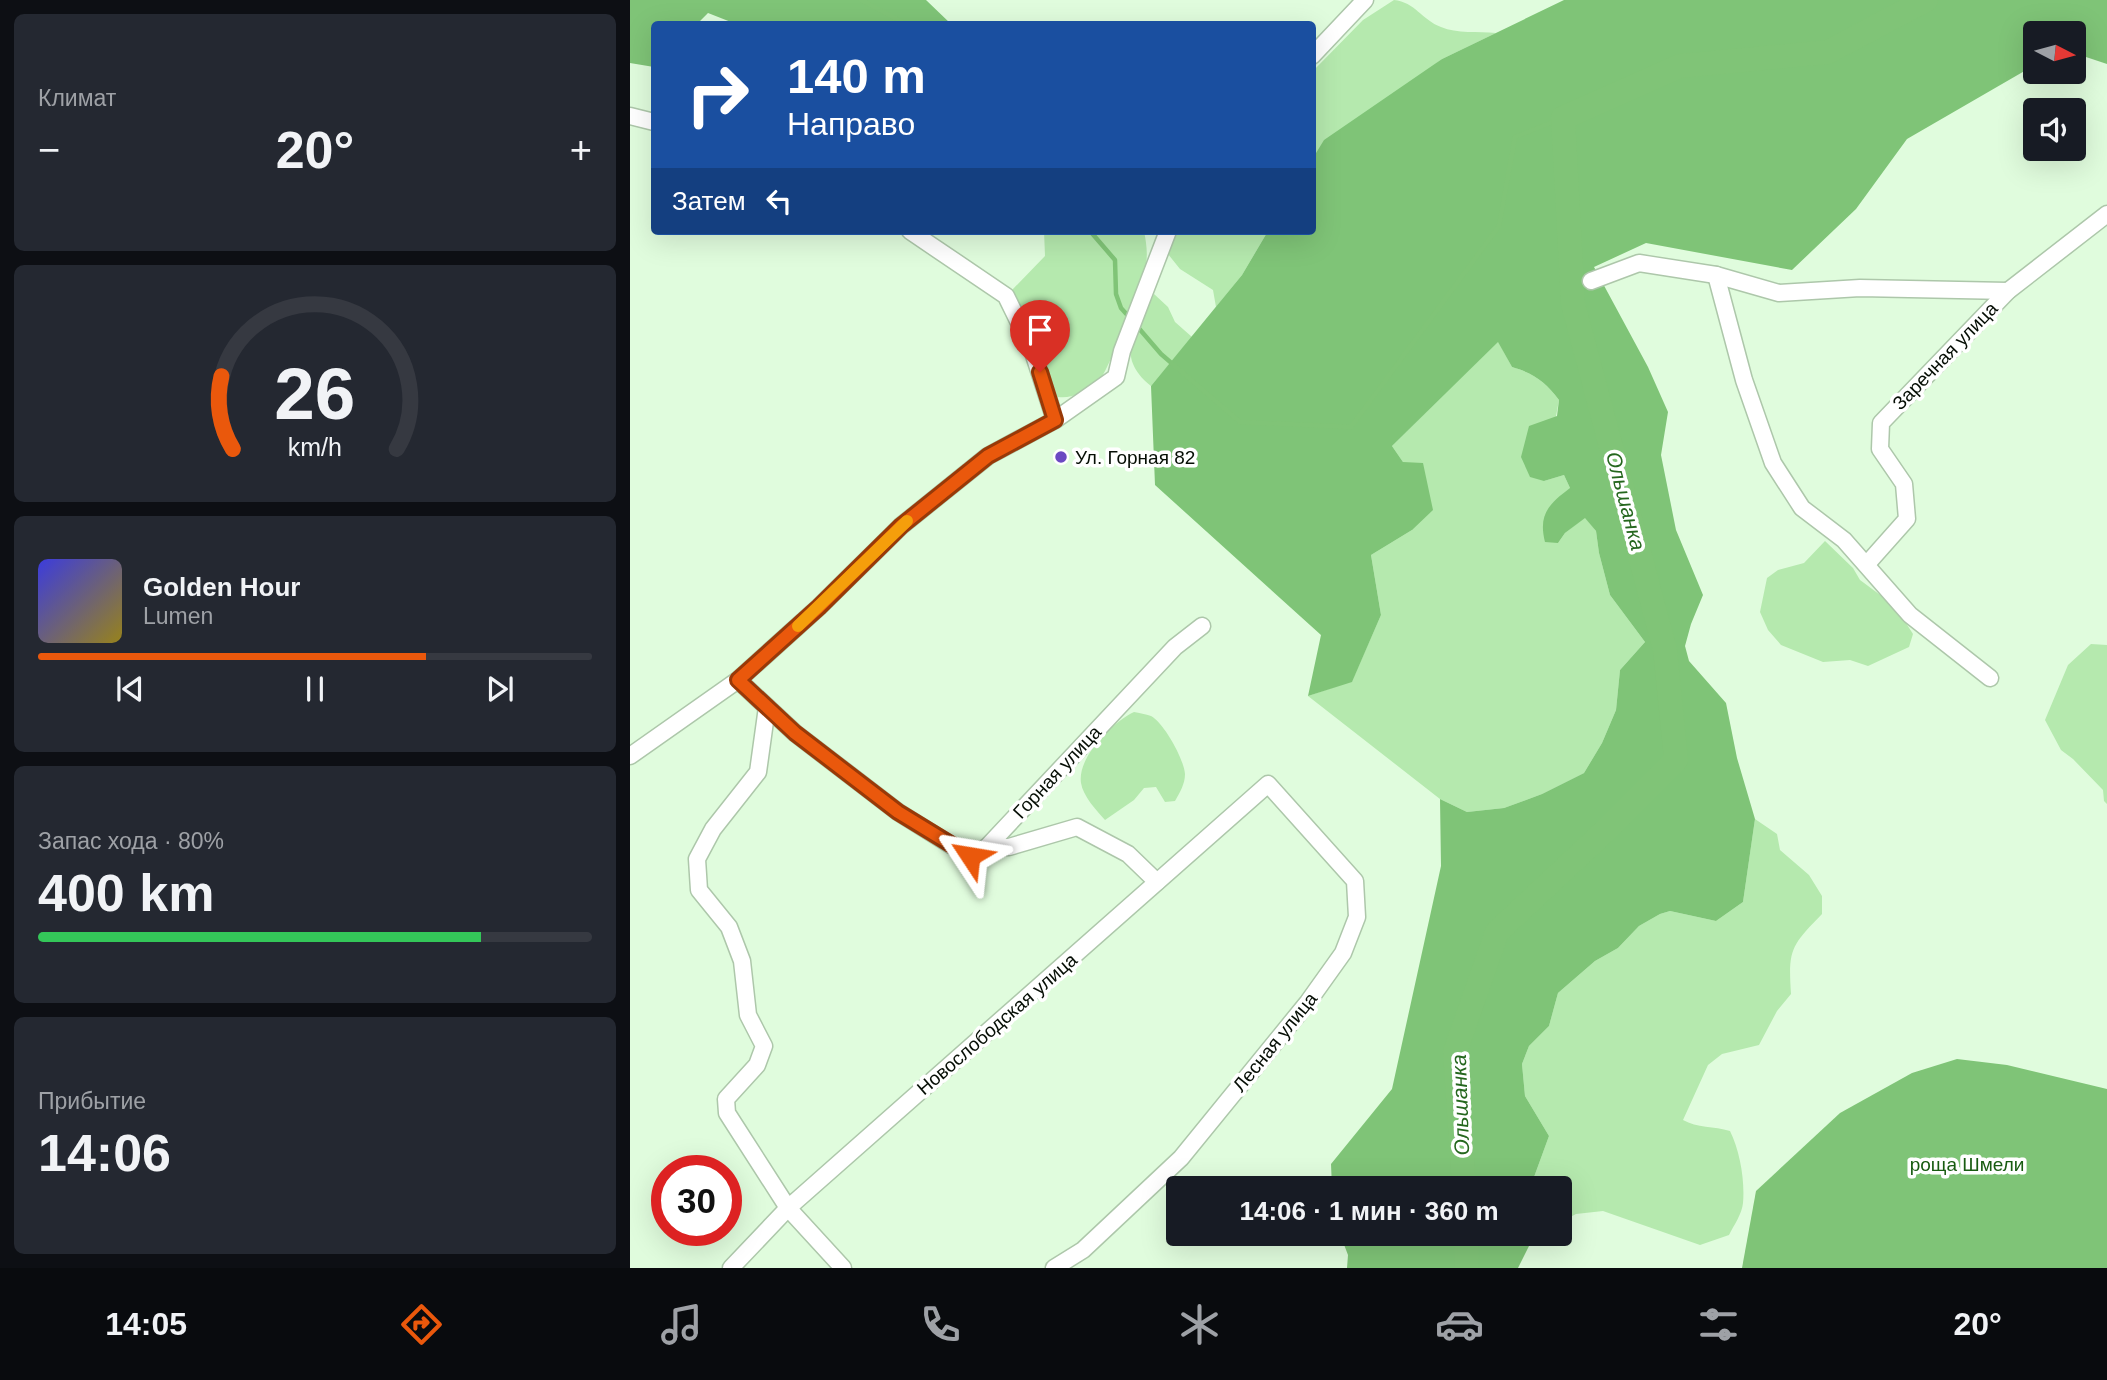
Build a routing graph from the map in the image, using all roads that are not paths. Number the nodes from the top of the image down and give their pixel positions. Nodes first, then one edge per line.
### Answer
1 (1365, 0) edge
2 (1316, 52) edge
3 (630, 116) edge
4 (651, 121) edge
5 (2107, 215) edge
6 (916, 235) edge
7 (1166, 235) edge
8 (1716, 275) junction
9 (1591, 281) dead end
10 (2008, 291) junction
11 (1055, 420) junction
12 (1867, 564) junction
13 (1202, 626) dead end
14 (1990, 678) dead end
15 (738, 680) junction
16 (767, 708) junction
17 (630, 756) edge
18 (1268, 784) joint
19 (987, 847) junction
20 (1157, 883) junction
21 (788, 1208) junction
22 (731, 1268) edge
23 (843, 1268) edge
24 (1054, 1268) edge

1 - 2 street
3 - 4 street
5 - 10 street, Заречная улица
6 - 11 street
7 - 11 street
8 - 9 street
8 - 10 street
8 - 12 street
10 - 12 street, Заречная улица
11 - 15 street
12 - 14 street
13 - 19 street, Горная улица
15 - 16 street
15 - 17 street
16 - 19 street
16 - 21 street
18 - 20 street, Новослободская улица
18 - 24 street, Лесная улица
19 - 20 street
20 - 21 street, Новослободская улица
21 - 22 street, Новослободская улица
21 - 23 street

